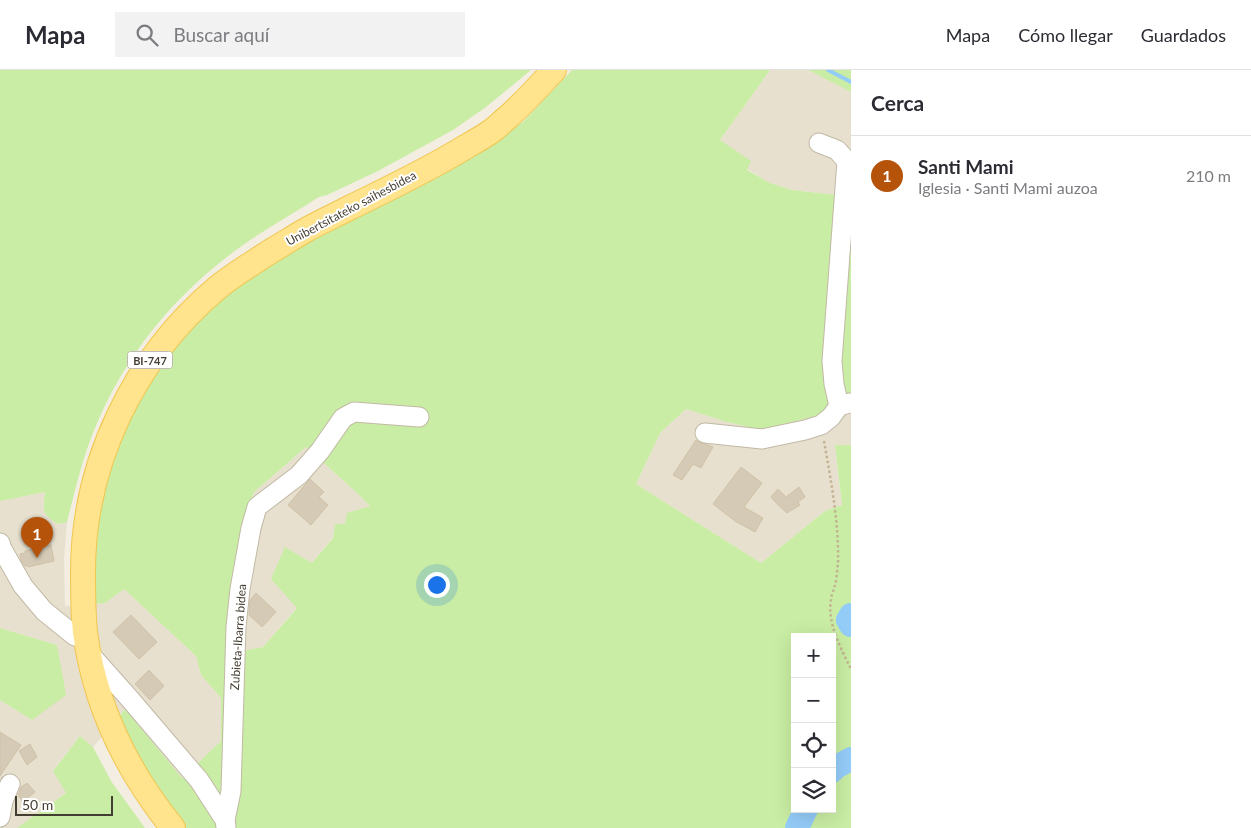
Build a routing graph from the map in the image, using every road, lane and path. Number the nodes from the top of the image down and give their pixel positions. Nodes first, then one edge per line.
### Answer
1 (541, 70) edge
2 (554, 70) edge
3 (819, 143) dead end
4 (845, 404) edge
5 (419, 417) dead end
6 (821, 425) junction
7 (705, 433) dead end
8 (0, 543) edge
9 (82, 645) junction
10 (851, 669) edge
11 (10, 784) dead end
12 (0, 817) edge
13 (225, 824) edge
14 (159, 828) edge
15 (173, 828) edge

1 - 9 main road, Unibertsitateko saihesbidea / BI-747
2 - 9 main road, Unibertsitateko saihesbidea / BI-747
3 - 4 street
4 - 6 street
5 - 13 street, Zubieta-Ibarra bidea
6 - 7 street
6 - 10 path
8 - 9 street
9 - 13 street
9 - 14 main road, Unibertsitateko saihesbidea / BI-747
9 - 15 main road, Unibertsitateko saihesbidea / BI-747
11 - 12 street

